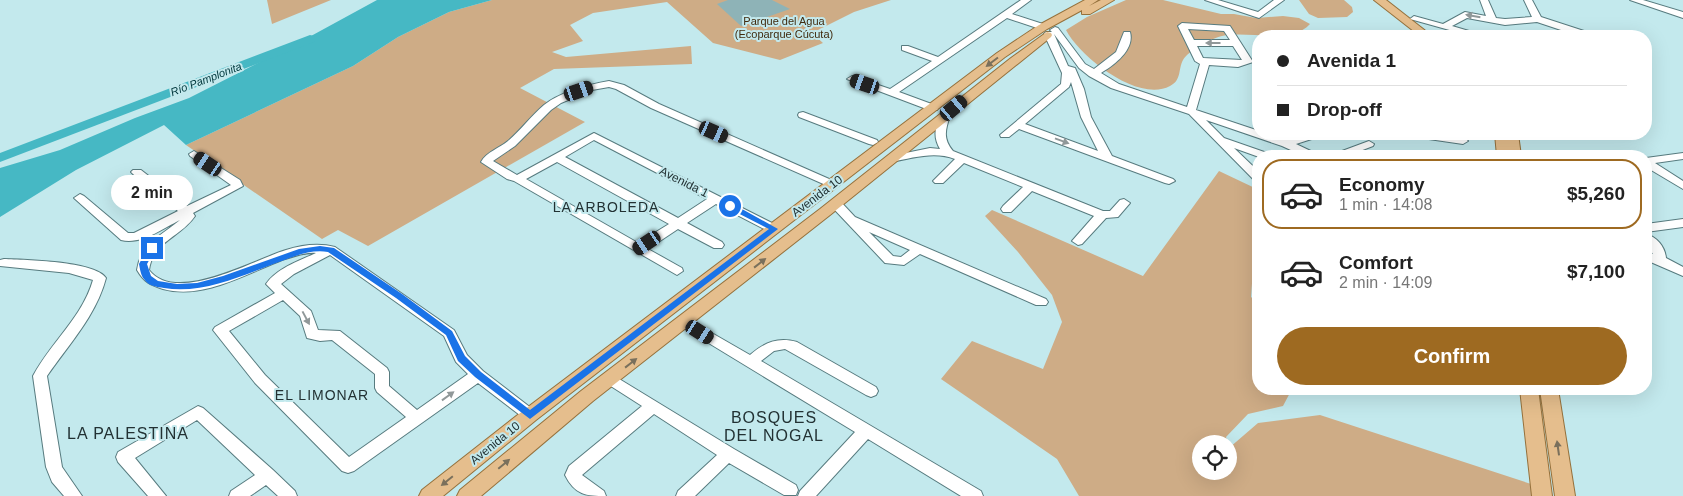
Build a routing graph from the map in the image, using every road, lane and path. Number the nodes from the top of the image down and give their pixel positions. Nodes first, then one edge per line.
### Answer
1 (1027, 0) edge
2 (1093, 0) edge
3 (1109, 0) edge
4 (1209, 0) edge
5 (1234, 0) edge
6 (1280, 0) edge
7 (1379, 0) edge
8 (1391, 0) edge
9 (1484, 0) edge
10 (1528, 0) edge
11 (1634, 0) edge
12 (1226, 6) junction
13 (1004, 14) junction
14 (1683, 15) edge
15 (1538, 19) junction
16 (1493, 21) junction
17 (1446, 26) junction
18 (1421, 28) edge
19 (1460, 30) edge
20 (1572, 30) edge
21 (1127, 34) dead end
22 (1048, 36) junction
23 (1190, 43) junction
24 (1237, 43) junction
25 (905, 48) dead end
26 (938, 60) junction
27 (1205, 62) junction
28 (1092, 74) junction
29 (852, 79) dead end
30 (892, 93) junction
31 (1193, 106) junction
32 (939, 112) junction
33 (802, 115) dead end
34 (1018, 125) junction
35 (1252, 132) edge
36 (1005, 135) dead end
37 (916, 139) junction
38 (1221, 139) junction
39 (1275, 140) edge
40 (1298, 140) edge
41 (1456, 140) edge
42 (1463, 141) dead end
43 (885, 142) junction
44 (1286, 144) junction
45 (1369, 144) dead end
46 (903, 150) junction
47 (1300, 150) edge
48 (1354, 150) edge
49 (1252, 151) edge
50 (949, 153) junction
51 (194, 154) dead end
52 (1683, 156) edge
53 (556, 157) junction
54 (963, 158) junction
55 (1107, 158) junction
56 (891, 159) junction
57 (1652, 160) edge
58 (1252, 162) edge
59 (1652, 165) edge
60 (137, 172) dead end
61 (518, 180) junction
62 (939, 181) dead end
63 (1169, 181) dead end
64 (832, 184) junction
65 (1030, 186) junction
66 (1683, 186) edge
67 (80, 198) dead end
68 (716, 199) junction
69 (1124, 203) dead end
70 (836, 204) junction
71 (1006, 209) dead end
72 (187, 212) junction
73 (1102, 215) junction
74 (853, 220) junction
75 (677, 223) junction
76 (1683, 223) edge
77 (1652, 227) edge
78 (774, 229) junction
79 (1078, 241) dead end
80 (1652, 243) edge
81 (718, 244) dead end
82 (918, 248) junction
83 (638, 249) junction
84 (331, 250) junction
85 (1652, 258) edge
86 (1660, 260) junction
87 (4, 262) dead end
88 (677, 272) dead end
89 (1683, 272) edge
90 (284, 294) junction
91 (1041, 302) dead end
92 (684, 322) junction
93 (750, 363) junction
94 (478, 375) junction
95 (610, 379) junction
96 (870, 391) dead end
97 (1531, 395) edge
98 (1550, 395) edge
99 (654, 406) junction
100 (530, 415) junction
101 (418, 418) junction
102 (865, 432) junction
103 (728, 454) junction
104 (267, 475) junction
105 (790, 490) dead end
106 (74, 496) edge
107 (158, 496) edge
108 (236, 496) edge
109 (289, 496) edge
110 (429, 496) edge
111 (468, 496) edge
112 (598, 496) edge
113 (684, 496) edge
114 (806, 496) edge
115 (975, 496) edge
116 (1542, 496) edge
117 (1565, 496) edge

1 - 13 street
2 - 22 main road, Avenida 10
3 - 22 main road, Avenida 10
4 - 12 street
5 - 12 street
6 - 12 street
7 - 18 main road
8 - 18 main road
9 - 16 street
10 - 15 street
11 - 14 street
13 - 22 street
13 - 26 street
15 - 16 street
15 - 20 street
16 -> 17 street
17 - 18 street
17 - 19 street
21 - 28 street
22 - 28 street
22 - 32 main road, Avenida 10
22 - 34 street
22 - 55 street
24 -> 23 street
23 - 24 street
23 - 27 street
24 - 27 street
25 - 26 street
26 - 30 street
27 - 31 street
28 - 31 street
29 - 30 street
30 - 32 street
31 - 35 street
31 - 38 street
32 - 37 main road, Avenida 10
32 - 43 main road, Avenida 10
32 - 50 street
33 - 43 street
34 - 36 street
34 -> 55 street
37 - 43 main road
37 - 46 main road, Avenida 10
38 - 49 street
38 - 58 street
39 - 44 street
40 - 44 street
41 - 42 street
43 - 46 main road
43 - 64 main road, Avenida 10
44 - 47 street
45 - 48 street
46 - 56 main road, Avenida 10
50 - 54 street
50 - 56 street
51 - 72 street
52 - 57 street
53 - 61 street
53 - 68 street, Avenida 1
53 - 75 street
54 - 62 street
54 - 65 street
55 - 63 street
56 - 70 main road, Avenida 10
59 - 66 street
60 - 72 street
61 - 64 street
61 - 83 street
64 - 78 main road, Avenida 10
65 - 71 street
65 - 73 street
67 - 72 street
68 - 75 street
68 - 78 street, Avenida 1
69 - 73 street
70 - 74 street
92 -> 70 main road, Avenida 10
72 - 84 street
73 - 79 street
74 - 82 street
74 - 82 street
75 - 81 street
75 - 83 street
76 - 77 street
78 - 100 main road, Avenida 10
80 - 86 street
82 - 91 street
83 - 88 street
84 - 90 street
84 - 94 street
85 - 86 street
86 - 89 street
87 - 106 street
90 -> 101 street
90 - 101 street
92 - 93 street
95 -> 92 main road, Avenida 10
93 - 96 street
93 - 102 street
94 - 100 street
101 -> 94 street
95 - 99 street
111 -> 95 main road, Avenida 10
97 - 116 main road
117 -> 98 main road
99 - 103 street
99 - 112 street
100 -> 110 main road, Avenida 10
102 - 114 street
102 - 115 street
103 - 105 street
103 - 113 street
104 - 107 street
104 - 108 street
104 - 109 street

